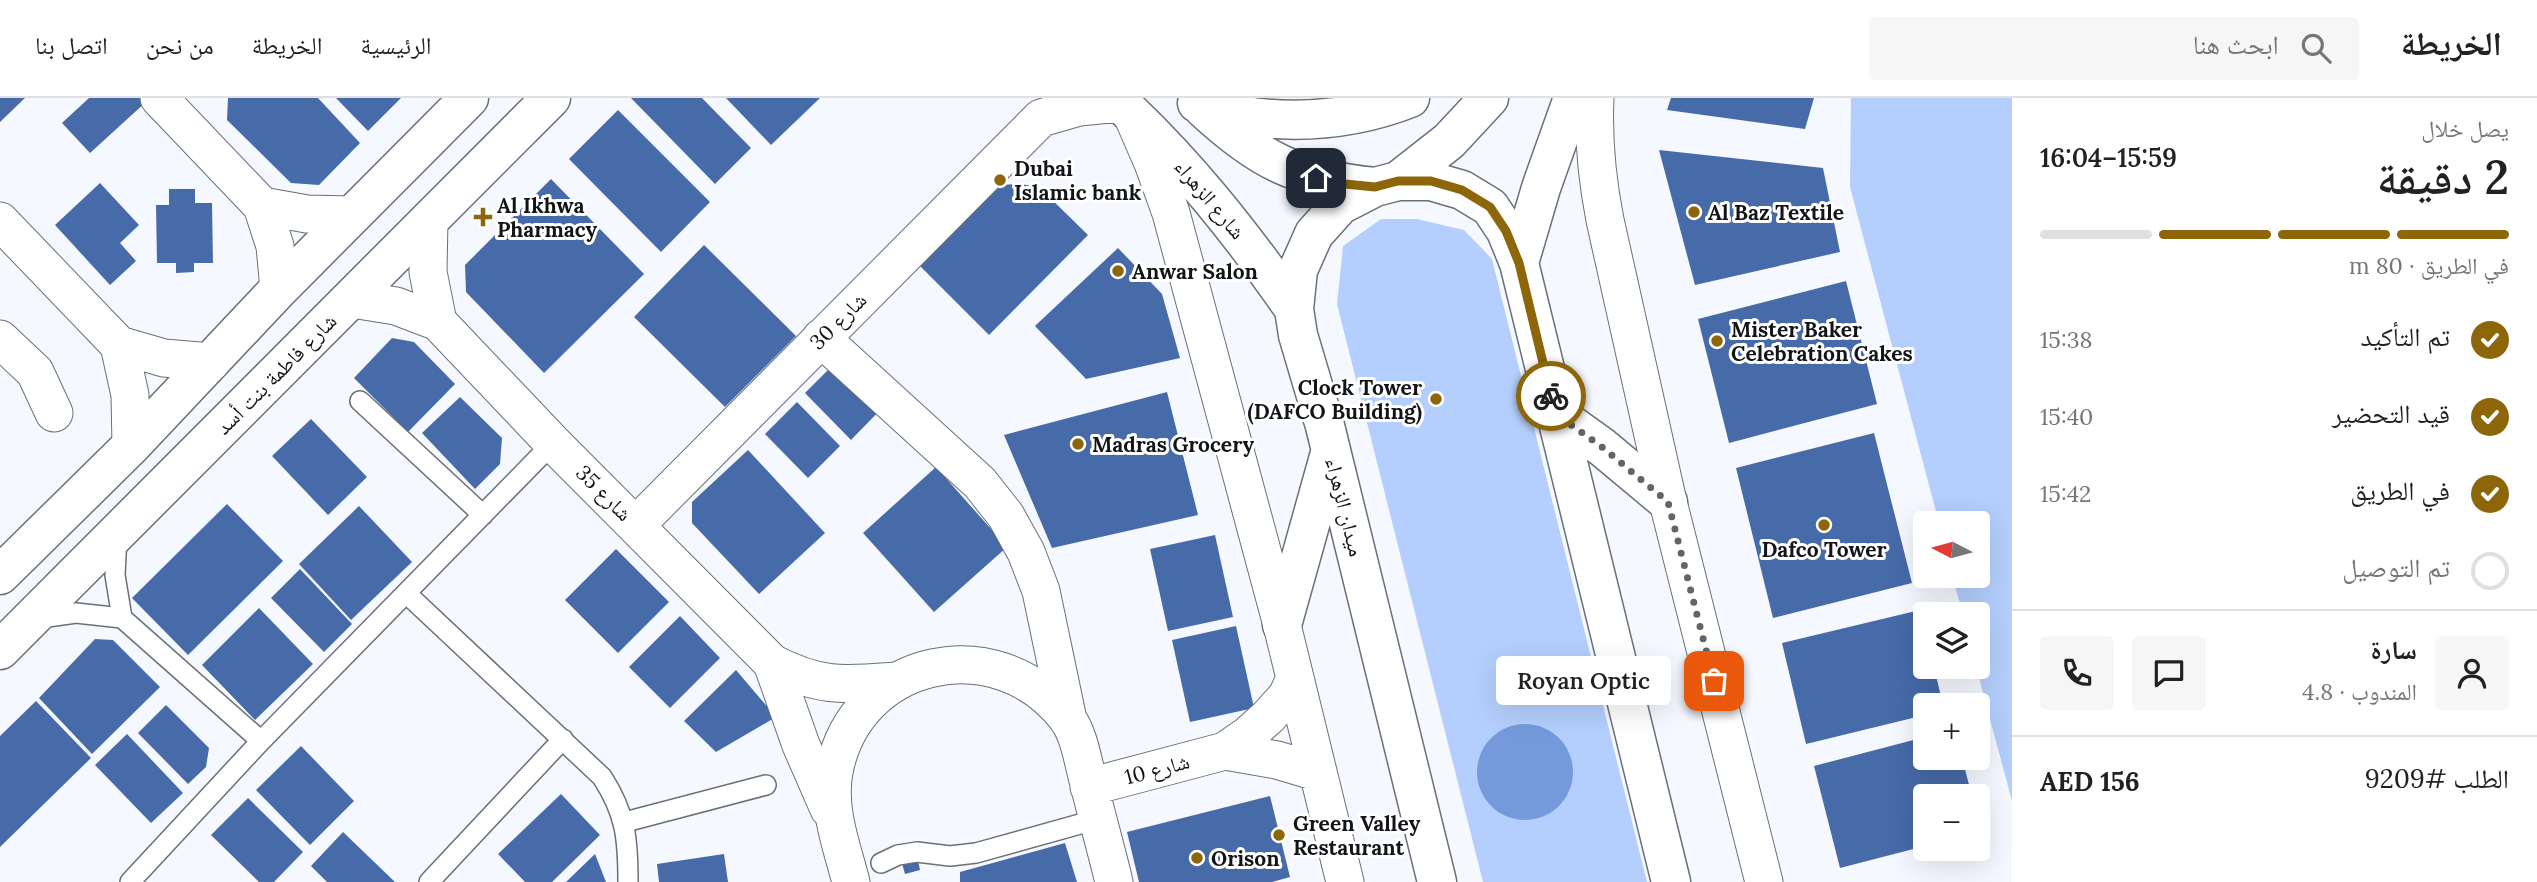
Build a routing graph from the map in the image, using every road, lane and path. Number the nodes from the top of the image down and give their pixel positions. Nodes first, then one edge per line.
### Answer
1 (469, 98) edge
2 (551, 98) edge
3 (1410, 98) edge
4 (1489, 98) edge
5 (1573, 98) edge
6 (1595, 98) edge
7 (1194, 100) edge
8 (176, 104) edge
9 (1122, 105) edge
10 (1044, 108) edge
11 (1387, 184) junction
12 (262, 206) junction
13 (352, 215) junction
14 (429, 220) junction
15 (0, 221) edge
16 (1519, 263) junction
17 (279, 289) junction
18 (352, 299) junction
19 (1294, 309) junction
20 (438, 322) junction
21 (821, 338) junction
22 (0, 339) edge
23 (118, 345) junction
24 (211, 362) junction
25 (360, 401) dead end
26 (54, 413) dead end
27 (1556, 414) junction
28 (553, 443) junction
29 (131, 446) junction
30 (1331, 451) junction
31 (1668, 502) junction
32 (483, 515) junction
33 (636, 525) junction
34 (117, 531) junction
35 (0, 575) edge
36 (407, 594) junction
37 (122, 618) junction
38 (29, 620) junction
39 (1282, 625) junction
40 (0, 649) edge
41 (772, 663) junction
42 (1295, 678) junction
43 (896, 681) junction
44 (1068, 720) junction
45 (563, 739) junction
46 (261, 741) junction
47 (1225, 751) junction
48 (1317, 772) junction
49 (766, 785) dead end
50 (1094, 803) junction
51 (625, 822) junction
52 (836, 824) junction
53 (866, 873) edge
54 (130, 882) edge
55 (429, 882) edge
56 (628, 882) edge
57 (1114, 882) edge
58 (1345, 882) edge
59 (1437, 882) edge
60 (1671, 882) edge
61 (1764, 882) edge

1 - 13 main road
2 - 14 main road, شارع فاطمة بنت أسد
3 - 7 main road
4 - 11 main road
5 - 16 main road
6 - 31 street
7 - 11 main road
8 - 12 street
9 - 10 street, شارع 30
9 - 19 main road, شارع الزهراء
9 - 39 street
10 - 21 street, شارع 30
11 - 16 main road, ميدان الزهراء
11 - 19 main road, ميدان الزهراء
12 - 13 street
12 - 17 street
13 - 17 main road
14 - 18 main road, شارع فاطمة بنت أسد
14 - 20 street
15 - 23 street
16 - 27 main road, ميدان الزهراء
17 - 24 main road
18 - 20 street, شارع 35
18 - 34 main road, شارع فاطمة بنت أسد
19 - 30 main road, ميدان الزهراء
20 - 28 street, شارع 35
21 - 33 street, شارع 30
21 - 44 street
22 - 26 street
23 - 24 street
23 - 29 street
24 - 29 main road
25 - 32 lane
27 - 31 main road
27 - 60 main road, ميدان الزهراء
28 - 32 lane
28 - 33 street, شارع 35
29 - 35 main road
30 - 39 main road
30 - 59 main road, ميدان الزهراء
31 - 61 street
32 - 36 lane
33 - 41 street, شارع 35
34 - 37 lane
34 - 38 main road, شارع فاطمة بنت أسد
36 - 45 lane
36 - 46 lane
37 - 38 lane
37 - 46 lane
38 - 40 main road, شارع فاطمة بنت أسد
39 - 42 street
41 - 43 street
41 - 52 street
42 - 47 street, شارع 10
42 - 48 street
43 - 44 street
43 - 52 street
44 - 50 street
45 - 51 lane
45 - 55 lane
46 - 54 lane
47 - 48 street, شارع 10
47 - 50 street, شارع 10
48 - 58 street
49 - 51 lane
50 - 53 lane
50 - 57 street
51 - 56 lane
52 - 53 street

